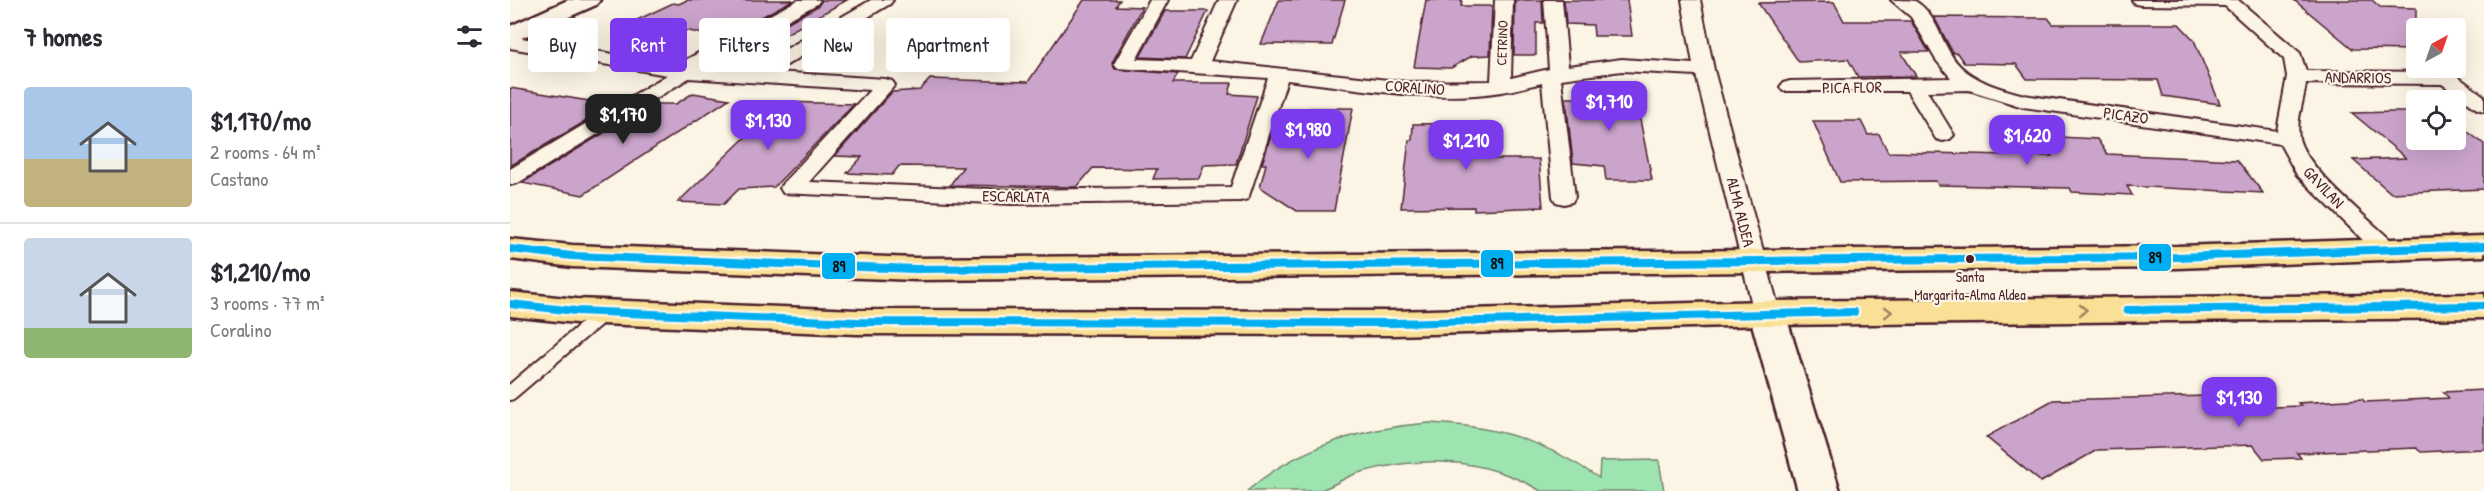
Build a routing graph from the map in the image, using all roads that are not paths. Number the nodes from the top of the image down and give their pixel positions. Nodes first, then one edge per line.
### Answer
1 (588, 0) edge
2 (810, 0) edge
3 (884, 0) edge
4 (1159, 0) edge
5 (1228, 0) edge
6 (1504, 0) edge
7 (1553, 0) edge
8 (1690, 0) edge
9 (1900, 0) edge
10 (2141, 0) edge
11 (2228, 1) edge
12 (510, 35) edge
13 (510, 42) edge
14 (610, 59) edge
15 (1199, 65) junction
16 (687, 69) edge
17 (1704, 70) junction
18 (682, 72) joint
19 (1279, 73) junction
20 (1555, 74) junction
21 (2296, 77) junction
22 (751, 78) junction
23 (1972, 84) junction
24 (1501, 86) junction
25 (1914, 86) junction
26 (1790, 87) dead end
27 (2484, 105) edge
28 (1943, 135) dead end
29 (2288, 139) junction
30 (510, 178) edge
31 (1564, 197) dead end
32 (2484, 246) edge
33 (2385, 248) junction
34 (510, 249) edge
35 (1753, 260) junction
36 (510, 304) edge
37 (2484, 306) edge
38 (605, 312) junction
39 (1767, 313) junction
40 (510, 393) edge
41 (1819, 491) edge

1 - 12 main road
2 - 16 street
3 - 22 street
4 - 15 street, CORALINO
5 - 15 street
6 - 24 street, CETRINO
7 - 20 street
8 - 17 street, ALMA ALDEA
9 - 23 street, PICAZO
10 - 11 street
11 - 21 street
13 - 14 street
15 - 19 street, CORALINO
17 - 20 street, CORALINO
17 - 35 street, ALMA ALDEA
18 - 22 street
18 - 30 street
19 - 22 street, ESCARLATA
19 - 24 street, CORALINO
20 - 24 street, CORALINO
20 - 31 street
21 - 27 street, ANDARRIOS
21 - 29 street
23 - 25 street, PICA FLOR
23 - 29 street, PICAZO
25 - 26 street, PICA FLOR
25 - 28 street
29 - 33 street, GAVILAN
32 - 33 main road
33 - 35 main road
34 - 35 main road
35 - 39 street, ALMA ALDEA
36 - 38 main road
39 -> 37 main road
38 - 39 main road
38 - 40 lane
39 - 41 main road, ALMA ALDEA

